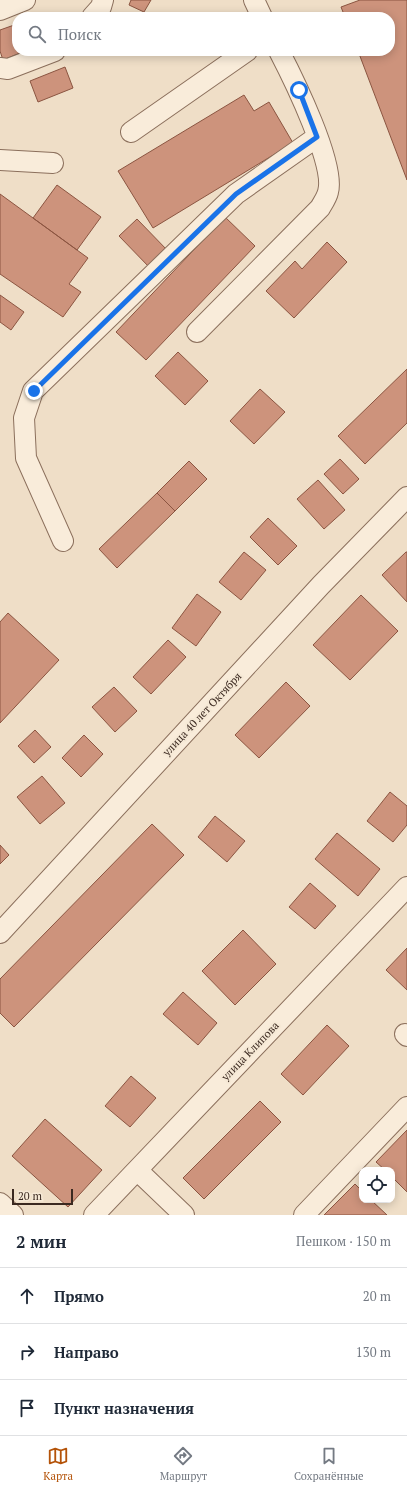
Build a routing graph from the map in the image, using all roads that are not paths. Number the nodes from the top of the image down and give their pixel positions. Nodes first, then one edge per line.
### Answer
1 (25, 0) edge
2 (103, 0) edge
3 (254, 0) edge
4 (0, 10) edge
5 (96, 12) edge
6 (260, 12) edge
7 (43, 56) edge
8 (241, 56) edge
9 (282, 56) edge
10 (0, 68) edge
11 (131, 132) dead end
12 (317, 137) junction
13 (0, 160) edge
14 (53, 163) dead end
15 (196, 332) dead end
16 (407, 497) edge
17 (63, 541) dead end
18 (407, 887) edge
19 (0, 933) edge
20 (407, 1107) edge
21 (137, 1170) junction
22 (0, 1203) edge
23 (13, 1215) edge
24 (94, 1215) edge
25 (184, 1215) edge
26 (304, 1215) edge

1 - 4 street
2 - 5 street
3 - 6 street
7 - 10 street
8 - 11 street
9 - 12 street
12 - 15 street
12 - 17 street
13 - 14 street
16 - 19 street, улица 40 лет Октября
18 - 21 street, улица Клипова
20 - 26 street
21 - 24 street, улица Клипова
21 - 25 street
22 - 23 street

